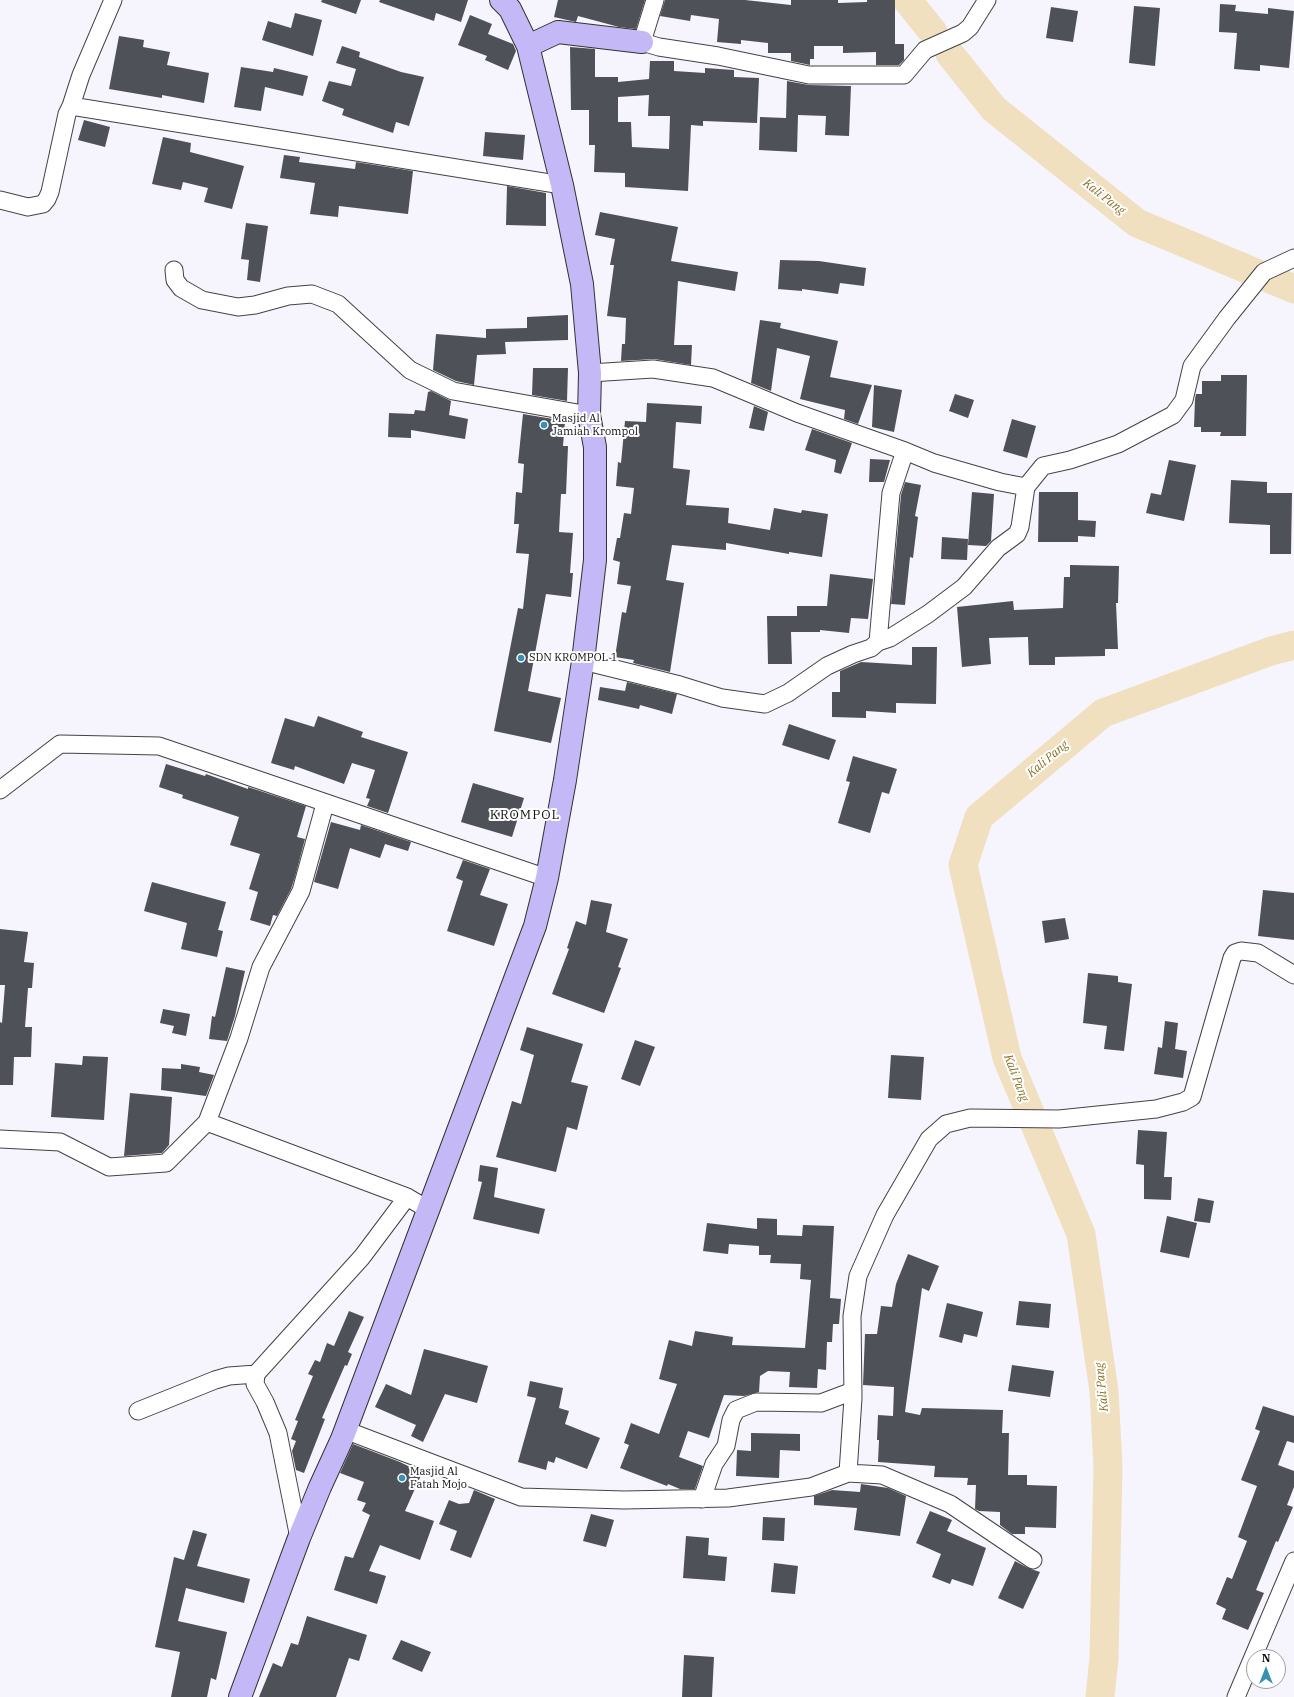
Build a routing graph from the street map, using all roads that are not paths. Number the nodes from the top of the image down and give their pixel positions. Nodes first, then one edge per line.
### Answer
1 (113, 0) edge
2 (501, 0) edge
3 (655, 0) edge
4 (987, 0) edge
5 (642, 42) junction
6 (528, 46) junction
7 (71, 106) junction
8 (562, 185) junction
9 (0, 200) edge
10 (1294, 258) edge
11 (174, 270) dead end
12 (590, 373) junction
13 (589, 415) junction
14 (905, 451) junction
15 (1026, 487) junction
16 (878, 642) junction
17 (583, 661) junction
18 (0, 790) edge
19 (326, 804) junction
20 (547, 878) junction
21 (1294, 975) edge
22 (207, 1122) junction
23 (0, 1139) edge
24 (407, 1196) junction
25 (429, 1210) junction
26 (256, 1374) junction
27 (853, 1391) junction
28 (138, 1411) dead end
29 (345, 1430) junction
30 (848, 1474) junction
31 (702, 1499) junction
32 (299, 1538) junction
33 (1033, 1560) dead end
34 (1294, 1561) edge
35 (240, 1697) edge
36 (1236, 1697) edge

1 - 7 street
2 - 6 street
3 - 5 street
4 - 5 street
5 - 6 street
6 - 8 street
7 - 8 street
7 - 9 street
8 - 12 street
10 - 15 street
11 - 13 street
12 - 13 street
12 - 14 street
13 - 17 street
14 - 15 street
14 - 16 street
15 - 16 street
16 - 17 street
17 - 20 street
18 - 19 street
19 - 20 street
19 - 22 street
20 - 25 street
21 - 27 street
22 - 23 street
22 - 24 street
24 - 25 street
24 - 26 street
25 - 29 street
26 - 28 street
26 - 32 street
27 - 30 street
27 - 31 street
29 - 31 street
29 - 32 street
30 - 31 street
30 - 33 street
32 - 35 street
34 - 36 street

